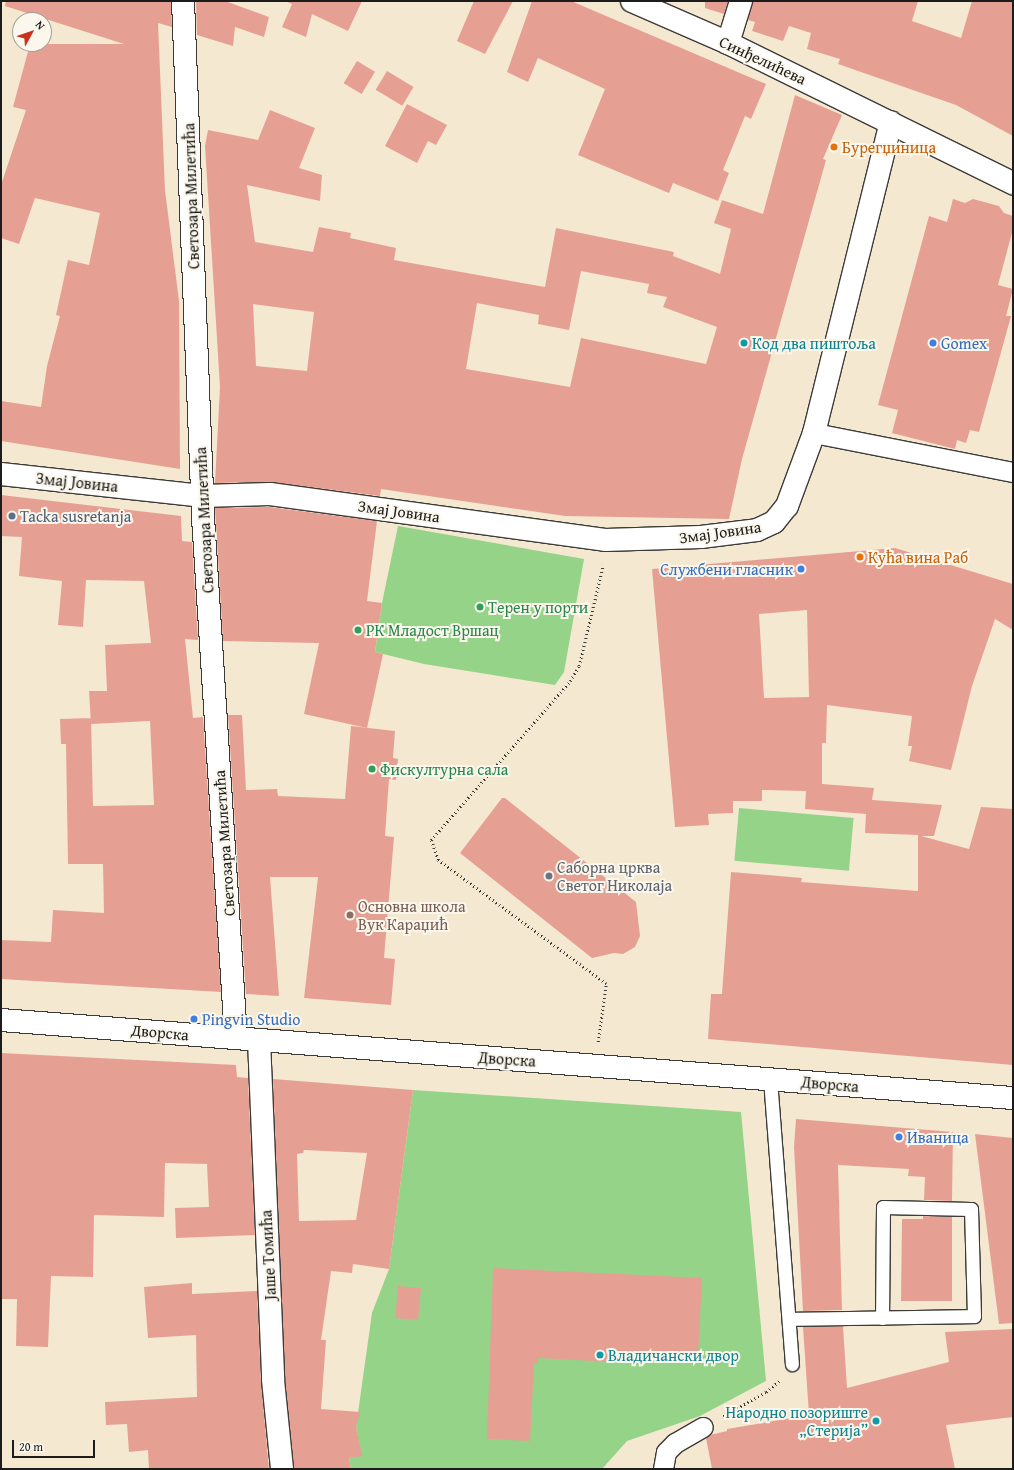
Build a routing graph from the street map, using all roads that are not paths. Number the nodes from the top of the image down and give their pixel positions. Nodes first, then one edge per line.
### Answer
1 (183, 1) edge
2 (632, 1) edge
3 (741, 1) edge
4 (728, 43) junction
5 (891, 122) junction
6 (1013, 183) edge
7 (814, 433) junction
8 (1013, 472) edge
9 (1, 474) edge
10 (202, 496) junction
11 (1, 1020) edge
12 (236, 1038) junction
13 (259, 1040) junction
14 (770, 1079) junction
15 (1013, 1098) edge
16 (882, 1318) junction
17 (789, 1319) junction
18 (792, 1364) road end
19 (703, 1427) road end
20 (282, 1469) edge
21 (662, 1469) edge

1 - 10 street, Светозара Милетића
2 - 4 street, Синђелићева
3 - 4 street
4 - 5 street, Синђелићева
5 - 6 street, Синђелићева
5 - 7 street, Змај Јовина
7 - 8 street
7 - 10 street, Змај Јовина
9 - 10 street, Змај Јовина
10 - 12 street, Светозара Милетића
11 - 12 street, Дворска
12 - 13 street, Дворска
13 - 14 street, Дворска
13 - 20 street, Јаше Томића
14 - 15 street, Дворска
14 - 17 lane
16 - 16 lane
16 - 17 lane
17 - 18 lane
19 - 21 street

